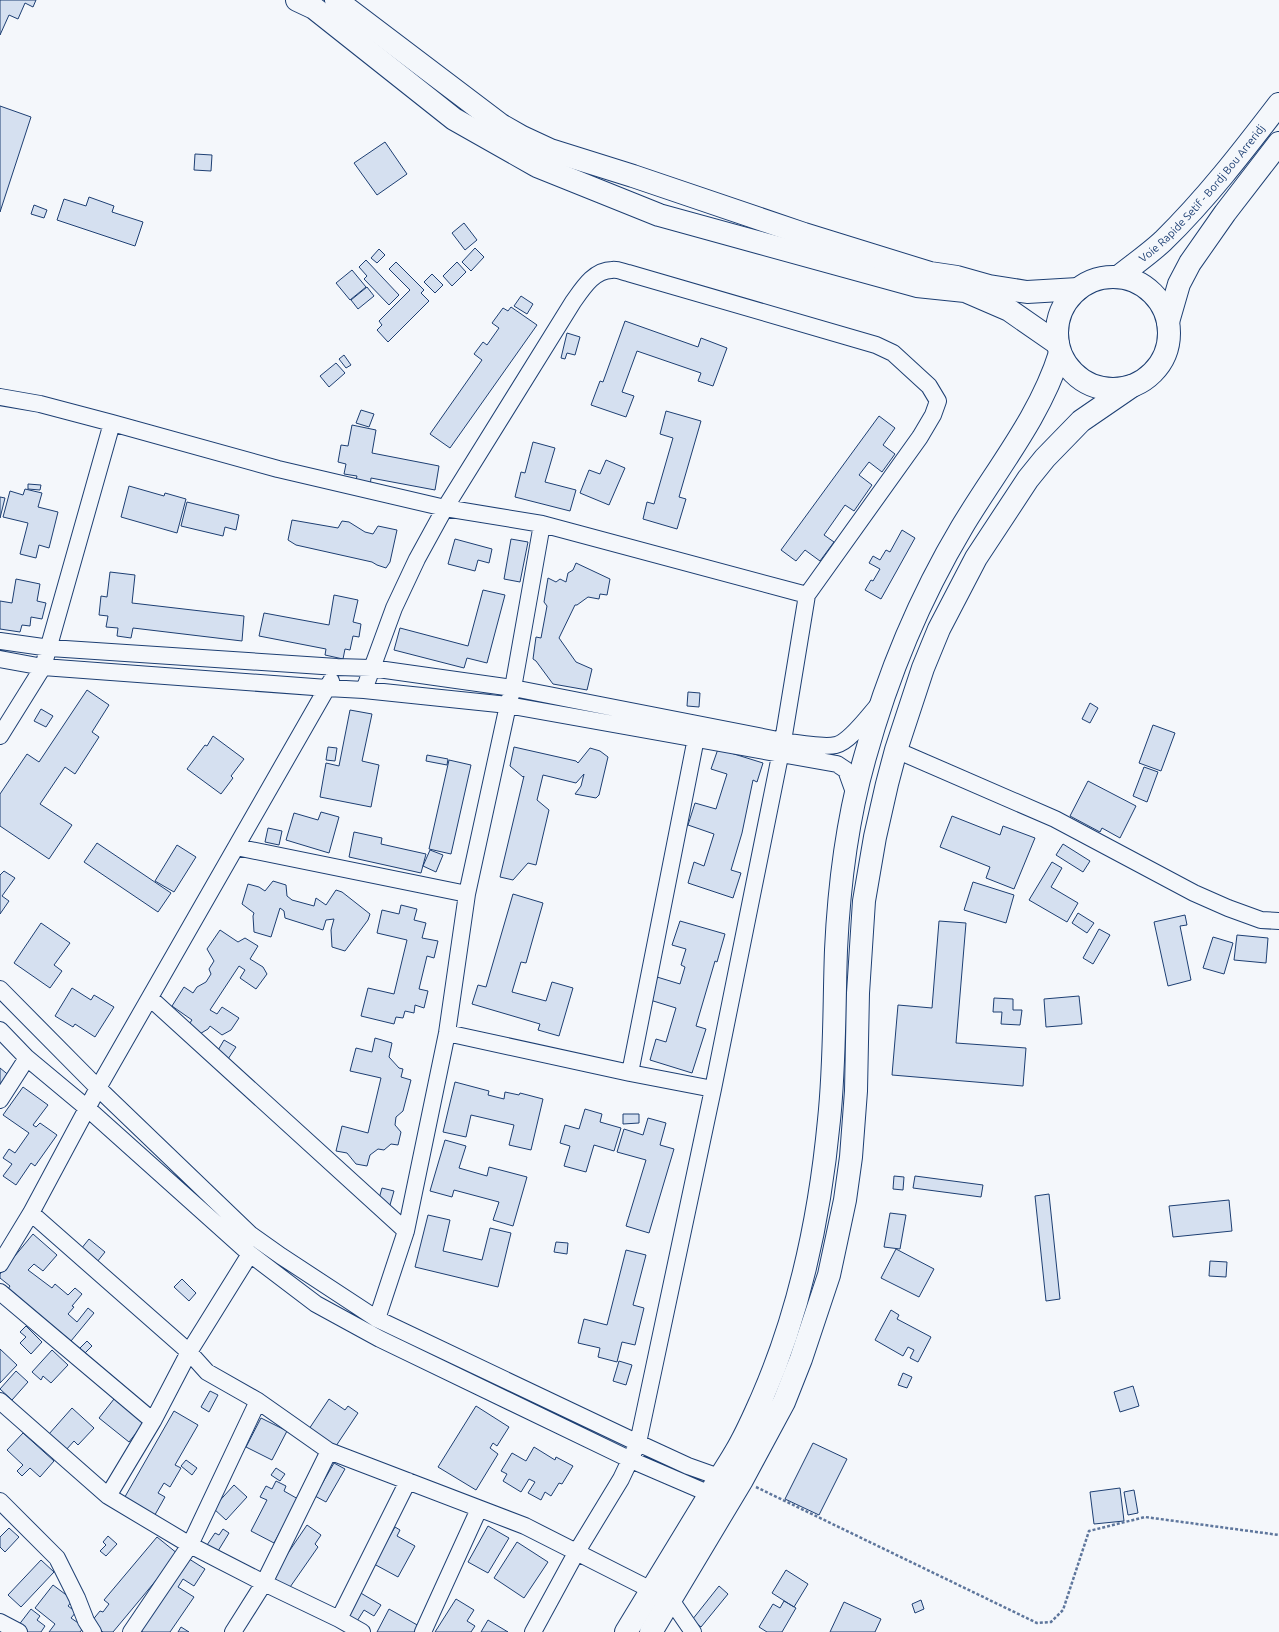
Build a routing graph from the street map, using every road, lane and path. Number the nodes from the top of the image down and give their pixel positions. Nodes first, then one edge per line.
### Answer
1 (297, 0) edge
2 (336, 0) edge
3 (1279, 104) edge
4 (1279, 143) edge
5 (1118, 277) junction
6 (1078, 289) junction
7 (1168, 322) junction
8 (1059, 348) junction
9 (1132, 386) junction
10 (0, 397) edge
11 (112, 423) junction
12 (445, 508) junction
13 (542, 524) junction
14 (807, 595) junction
15 (0, 641) edge
16 (50, 648) junction
17 (0, 660) edge
18 (43, 667) junction
19 (337, 667) junction
20 (371, 668) junction
21 (327, 688) junction
22 (513, 688) junction
23 (364, 690) junction
24 (881, 701) junction
25 (508, 705) junction
26 (0, 736) edge
27 (696, 738) junction
28 (781, 748) junction
29 (896, 750) junction
30 (855, 796) junction
31 (236, 847) junction
32 (467, 894) junction
33 (1279, 921) edge
34 (0, 988) edge
35 (150, 998) junction
36 (0, 1030) edge
37 (447, 1032) junction
38 (26, 1058) junction
39 (630, 1073) junction
40 (98, 1088) junction
41 (713, 1089) junction
42 (0, 1100) edge
43 (87, 1108) junction
44 (31, 1213) junction
45 (406, 1231) junction
46 (250, 1254) junction
47 (0, 1264) edge
48 (0, 1292) edge
49 (377, 1319) junction
50 (189, 1352) junction
51 (0, 1401) edge
52 (258, 1401) junction
53 (152, 1421) junction
54 (638, 1443) junction
55 (329, 1451) junction
56 (631, 1460) junction
57 (742, 1480) junction
58 (408, 1481) junction
59 (714, 1486) junction
60 (108, 1496) junction
61 (0, 1501) edge
62 (479, 1509) junction
63 (1279, 1535) edge
64 (190, 1545) junction
65 (576, 1553) junction
66 (264, 1583) junction
67 (652, 1589) junction
68 (671, 1600) junction
69 (339, 1619) junction
70 (0, 1622) edge
71 (19, 1632) edge
72 (93, 1632) edge
73 (131, 1632) edge
74 (233, 1632) edge
75 (362, 1632) edge
76 (423, 1632) edge
77 (533, 1632) edge
78 (626, 1632) edge
79 (651, 1632) edge
80 (693, 1632) edge

1 - 8 highway
2 - 6 highway
3 - 5 highway, Voie Rapide Setif - Bordj Bou Arreridj
4 - 7 highway
5 - 6 highway
5 - 7 highway
6 - 8 highway
7 - 9 highway
8 - 9 highway
8 - 24 highway
9 - 29 highway
10 - 11 street
11 - 12 street
11 - 16 street
12 - 13 street
12 - 14 street
12 - 20 street
13 - 14 street
13 - 22 street
14 - 28 street
15 - 16 street
16 - 18 street
16 - 19 street
17 - 18 street
18 - 21 street
18 - 26 street
19 - 20 street
19 - 21 street
20 - 22 street
20 - 23 street
21 - 23 street
21 - 31 street
22 - 25 street
22 - 28 street
23 - 25 street
24 - 28 street
24 - 30 highway
25 - 27 street
25 - 32 street
27 - 28 street
27 - 39 street
28 - 30 street
28 - 41 street
29 - 33 street
29 - 57 highway
30 - 59 highway
31 - 32 street
31 - 35 street
32 - 37 street
34 - 40 street
35 - 40 street
35 - 45 street
36 - 38 street
37 - 39 street
37 - 45 street
38 - 42 street
38 - 43 street
39 - 41 street
40 - 43 street
40 - 49 street
41 - 54 street
43 - 44 street
43 - 46 street
44 - 47 street
44 - 50 street
45 - 49 street
46 - 50 street
46 - 56 street
48 - 53 street
49 - 54 street
50 - 52 street
50 - 53 street
51 - 60 street
52 - 55 street
52 - 64 street
53 - 60 street
54 - 56 street
54 - 59 street
55 - 58 street
55 - 66 street
56 - 59 street
56 - 65 street
57 - 63 path
57 - 68 highway
58 - 62 street
58 - 69 street
59 - 67 highway
60 - 64 street
61 - 72 street
62 - 65 street
62 - 76 street
64 - 66 street
64 - 73 street
65 - 67 street
65 - 77 street
66 - 69 street
66 - 74 street
67 - 68 street
67 - 78 highway
68 - 79 highway
68 - 80 street
69 - 75 street
70 - 71 street

